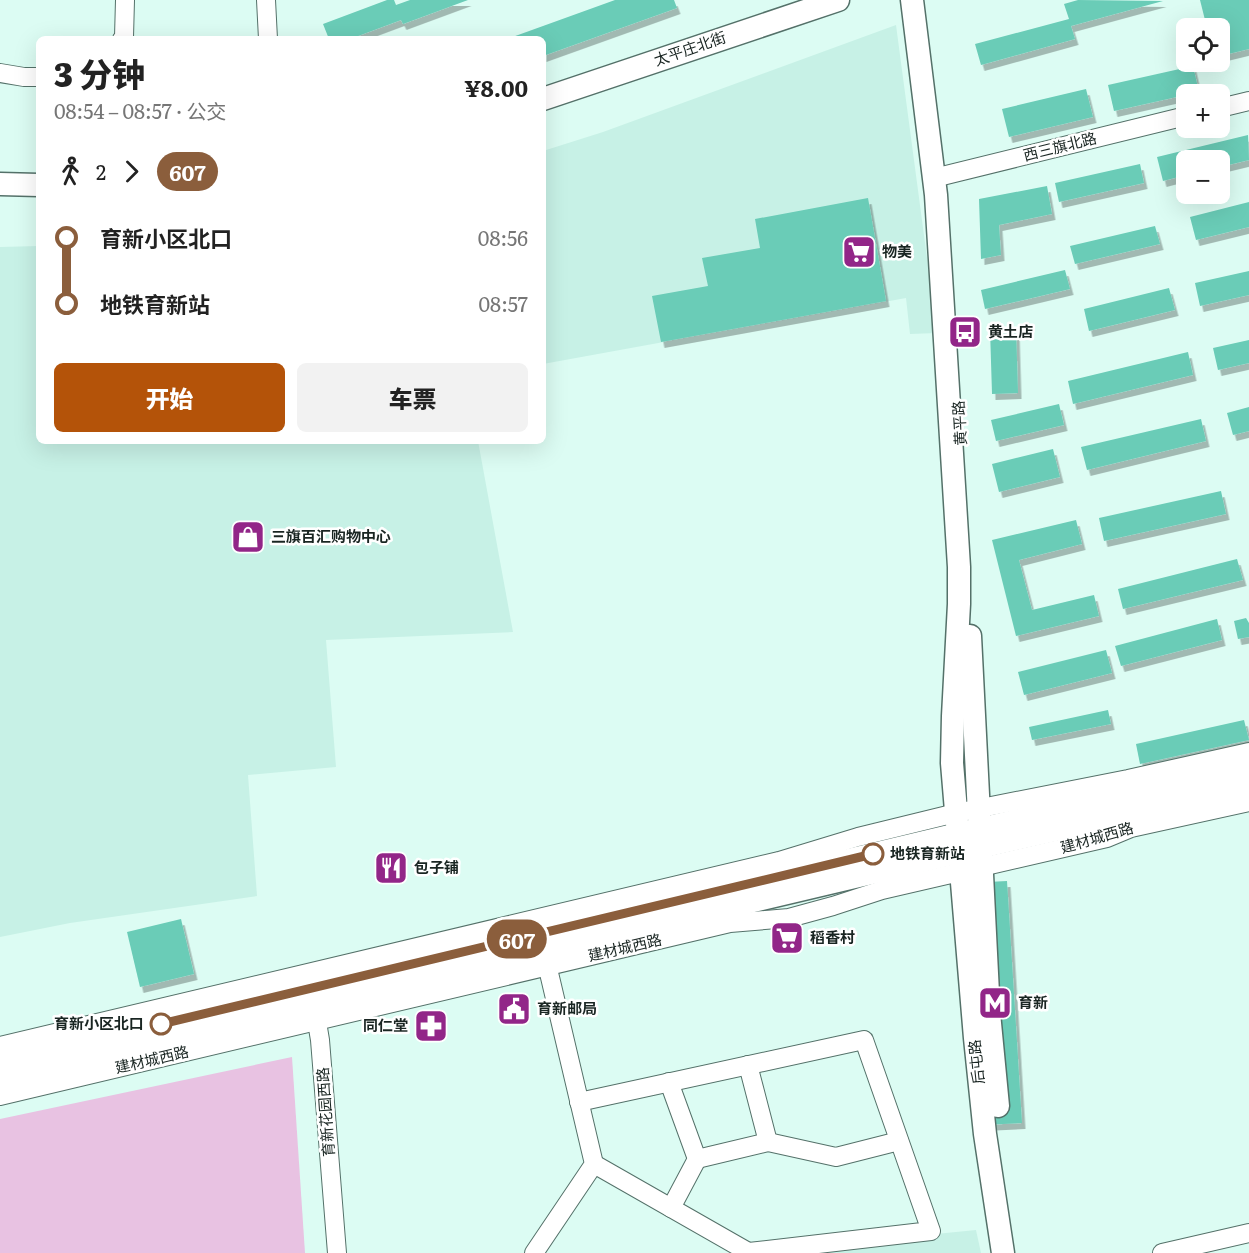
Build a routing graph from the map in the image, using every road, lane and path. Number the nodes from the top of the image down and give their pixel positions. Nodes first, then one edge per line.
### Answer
1 (125, 0) edge
2 (266, 0) edge
3 (795, 0) edge
4 (838, 0) edge
5 (912, 0) edge
6 (926, 0) edge
7 (124, 36) edge
8 (268, 36) edge
9 (0, 73) edge
10 (36, 77) edge
11 (546, 84) edge
12 (546, 98) edge
13 (1249, 101) edge
14 (1230, 106) edge
15 (1176, 118) edge
16 (0, 170) edge
17 (36, 171) edge
18 (941, 177) junction
19 (0, 184) edge
20 (36, 185) edge
21 (1249, 752) edge
22 (1249, 768) edge
23 (1249, 786) edge
24 (1249, 802) edge
25 (970, 840) junction
26 (546, 959) junction
27 (312, 997) junction
28 (0, 1046) edge
29 (0, 1062) edge
30 (748, 1065) junction
31 (0, 1080) edge
32 (669, 1082) junction
33 (0, 1096) edge
34 (579, 1102) junction
35 (899, 1141) junction
36 (768, 1142) junction
37 (697, 1159) junction
38 (594, 1164) junction
39 (671, 1208) junction
40 (1249, 1233) edge
41 (750, 1252) edge
42 (337, 1253) edge
43 (534, 1253) edge
44 (1003, 1253) edge
45 (1018, 1253) edge
46 (1162, 1253) edge

1 - 7 street
2 - 8 street
3 - 11 main road, 太平庄北街
4 - 12 main road, 太平庄北街
5 - 18 main road, 黄平路
6 - 18 main road, 黄平路
9 - 10 street
13 - 14 street
15 - 18 street, 西三旗北路
16 - 17 main road
18 - 25 main road, 黄平路
19 - 20 main road
21 - 25 street, 建材城西路
22 - 25 main road, 建材城西路
23 - 25 main road, 建材城西路
24 - 25 street, 建材城西路
25 - 26 main road, 建材城西路
25 - 27 main road, 建材城西路
25 - 44 main road, 后屯路
25 - 45 main road, 后屯路
26 - 27 main road, 建材城西路
26 - 34 street
27 - 28 street, 建材城西路
27 - 29 main road, 建材城西路
27 - 31 main road, 建材城西路
27 - 33 street, 建材城西路
27 - 42 street, 育新花园西路
30 - 32 street
30 - 35 street
30 - 36 street
32 - 34 street
32 - 37 street
34 - 38 street
35 - 36 street
35 - 41 street
36 - 37 street
37 - 39 street
38 - 39 street
38 - 43 street
39 - 41 street
40 - 46 street

